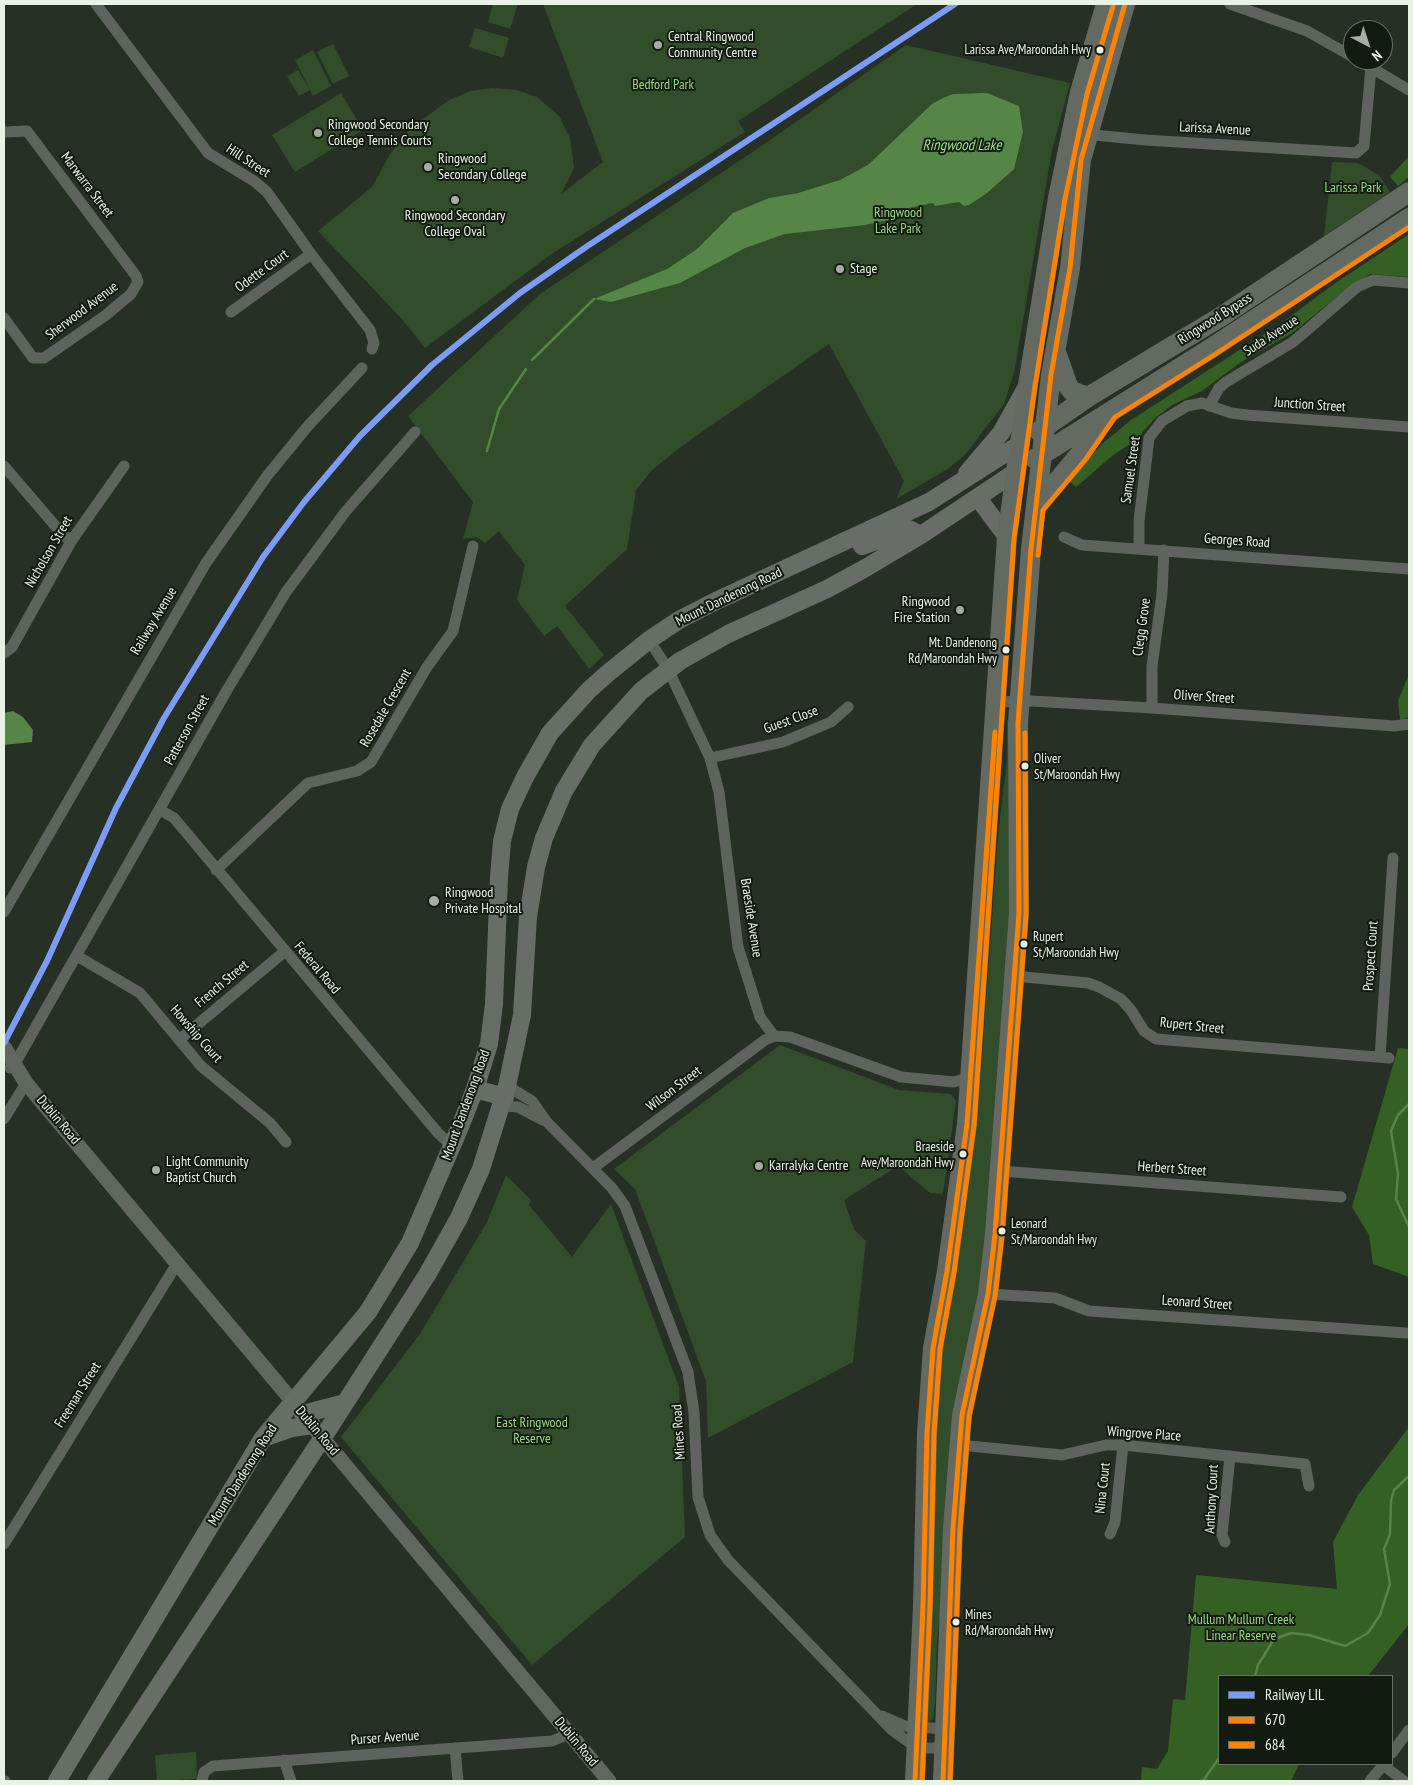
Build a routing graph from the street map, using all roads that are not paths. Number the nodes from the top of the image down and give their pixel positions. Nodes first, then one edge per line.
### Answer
1 (96, 4) edge
2 (1106, 4) edge
3 (1126, 4) edge
4 (1230, 4) edge
5 (1343, 52) edge
6 (1371, 70) edge
7 (1376, 70) edge
8 (1409, 90) edge
9 (4, 132) edge
10 (1080, 133) junction
11 (1409, 192) edge
12 (1409, 218) edge
13 (1051, 241) junction
14 (1072, 244) junction
15 (311, 254) junction
16 (136, 276) joint
17 (1409, 283) edge
18 (231, 312) dead end
19 (4, 318) edge
20 (372, 349) dead end
21 (1056, 352) junction
22 (362, 368) dead end
23 (1028, 385) junction
24 (1088, 397) junction
25 (1209, 406) junction
26 (1110, 412) junction
27 (1046, 426) junction
28 (1409, 427) edge
29 (415, 432) dead end
30 (1020, 444) junction
31 (1041, 455) junction
32 (4, 466) edge
33 (124, 466) dead end
34 (1017, 471) junction
35 (956, 487) junction
36 (978, 498) junction
37 (1036, 507) junction
38 (921, 535) junction
39 (1008, 537) junction
40 (1064, 537) dead end
41 (72, 540) junction
42 (856, 543) junction
43 (473, 546) dead end
44 (1138, 549) junction
45 (1164, 550) junction
46 (1409, 568) edge
47 (862, 570) junction
48 (649, 640) junction
49 (4, 653) edge
50 (668, 668) junction
51 (1019, 701) junction
52 (996, 702) junction
53 (848, 707) dead end
54 (1152, 708) junction
55 (1409, 724) edge
56 (710, 758) junction
57 (160, 810) junction
58 (1393, 858) dead end
59 (216, 870) junction
60 (4, 912) edge
61 (284, 952) junction
62 (77, 956) junction
63 (1014, 976) junction
64 (774, 1036) junction
65 (179, 1040) junction
66 (1384, 1057) joint
67 (8, 1058) edge
68 (971, 1077) junction
69 (25, 1082) junction
70 (475, 1089) junction
71 (505, 1096) junction
72 (4, 1119) edge
73 (546, 1122) junction
74 (286, 1142) dead end
75 (452, 1146) junction
76 (593, 1168) junction
77 (1000, 1171) junction
78 (1342, 1197) dead end
79 (178, 1262) junction
80 (988, 1294) junction
81 (1406, 1333) dead end
82 (345, 1403) junction
83 (308, 1420) junction
84 (263, 1438) junction
85 (960, 1445) junction
86 (1123, 1445) junction
87 (1230, 1456) junction
88 (1309, 1486) dead end
89 (1110, 1534) dead end
90 (1225, 1542) dead end
91 (4, 1544) edge
92 (878, 1714) junction
93 (1409, 1730) edge
94 (569, 1734) junction
95 (917, 1738) junction
96 (945, 1739) junction
97 (455, 1748) junction
98 (1393, 1752) edge
99 (284, 1760) junction
100 (1382, 1765) edge
101 (1384, 1765) edge
102 (203, 1776) edge
103 (56, 1781) edge
104 (96, 1781) edge
105 (291, 1781) edge
106 (458, 1781) edge
107 (609, 1781) edge
108 (915, 1781) edge
109 (943, 1781) edge
110 (1370, 1781) edge
111 (1404, 1781) edge

1 - 15 street, Hill Street
2 - 10 highway
3 - 10 highway
4 - 5 street
6 - 10 street, Larissa Avenue
7 - 8 street
9 - 16 street, Marwarra Street
10 - 13 highway
10 - 14 highway
11 - 24 highway, Ringwood Bypass
12 - 26 highway, Ringwood Bypass
13 - 14 highway
13 - 23 highway
14 - 21 highway
15 - 18 street, Odette Court
15 - 20 street, Hill Street
16 - 19 street, Sherwood Avenue
17 - 25 street, Suda Avenue
21 - 24 highway
21 - 27 highway
22 - 60 street, Railway Avenue
23 - 30 highway
23 - 35 main road
24 - 27 highway, Ringwood Bypass
25 - 28 street, Junction Street
25 - 44 street, Samuel Street
26 - 31 highway, Ringwood Bypass
26 - 37 highway
27 - 30 highway, Ringwood Bypass
27 - 31 highway
29 - 57 street, Patterson Street
30 - 34 highway
30 - 35 main road, Mount Dandenong Road
31 - 34 highway, Ringwood Bypass
31 - 37 highway
32 - 41 street
33 - 41 street, Nicholson Street
34 - 36 main road, Mount Dandenong Road
34 - 39 highway
35 - 42 main road, Mount Dandenong Road
36 - 38 main road, Mount Dandenong Road
36 - 39 main road
37 - 51 highway
38 - 42 main road
38 - 47 main road, Mount Dandenong Road
39 - 52 highway
40 - 44 street, Georges Road
41 - 49 street, Nicholson Street
42 - 47 main road
42 - 48 main road, Mount Dandenong Road
43 - 59 street, Rosedale Crescent
44 - 45 street, Georges Road
45 - 46 street, Georges Road
45 - 54 street, Clegg Grove
47 - 50 main road, Mount Dandenong Road
48 - 50 street, Braeside Avenue
48 - 70 main road, Mount Dandenong Road
50 - 56 street, Braeside Avenue
50 - 71 main road, Mount Dandenong Road
51 - 52 street, Oliver Street
51 - 54 street, Oliver Street
51 - 63 highway
52 - 68 highway
53 - 56 street, Guest Close
54 - 55 street, Oliver Street
56 - 64 street, Braeside Avenue
57 - 59 street, Federal Road
57 - 62 street, Patterson Street
58 - 66 street, Prospect Court
59 - 61 street, Federal Road
61 - 65 street, French Street
61 - 75 street, Federal Road
62 - 65 street, Howship Court
62 - 67 street, Patterson Street
63 - 66 street, Rupert Street
63 - 77 highway
64 - 68 street
64 - 76 street, Wilson Street
65 - 74 street, Howship Court
67 - 69 main road, Dublin Road
68 - 95 highway
69 - 72 street
69 - 79 main road, Dublin Road
70 - 71 main road
70 - 75 main road, Mount Dandenong Road
71 - 73 street, Mines Road
71 - 73 street, Mines Road
71 - 82 main road, Mount Dandenong Road
73 - 76 street, Mines Road
75 - 83 main road, Mount Dandenong Road
76 - 92 street, Mines Road
77 - 78 street, Herbert Street
77 - 80 highway
79 - 83 main road, Dublin Road
79 - 91 street, Freeman Street
80 - 81 street, Leonard Street
80 - 85 highway
82 - 83 main road, Mount Dandenong Road
82 - 83 main road
83 - 84 main road, Mount Dandenong Road
83 - 84 main road
83 - 94 main road, Dublin Road
83 - 104 main road, Mount Dandenong Road
84 - 103 main road, Mount Dandenong Road
85 - 86 street, Wingrove Place
85 - 96 highway
86 - 87 street, Wingrove Place
86 - 89 street, Nina Court
87 - 88 street, Wingrove Place
87 - 90 street, Anthony Court
92 - 95 street, Mines Road
92 - 95 street, Mines Road
93 - 98 street
94 - 97 street, Purser Avenue
94 - 107 main road, Dublin Road
95 - 96 street, Mines Road
95 - 96 street, Mines Road
95 - 108 highway
96 - 109 highway
97 - 99 street, Purser Avenue
97 - 106 street
99 - 102 street, Purser Avenue
99 - 105 street
100 - 110 street
101 - 111 street

